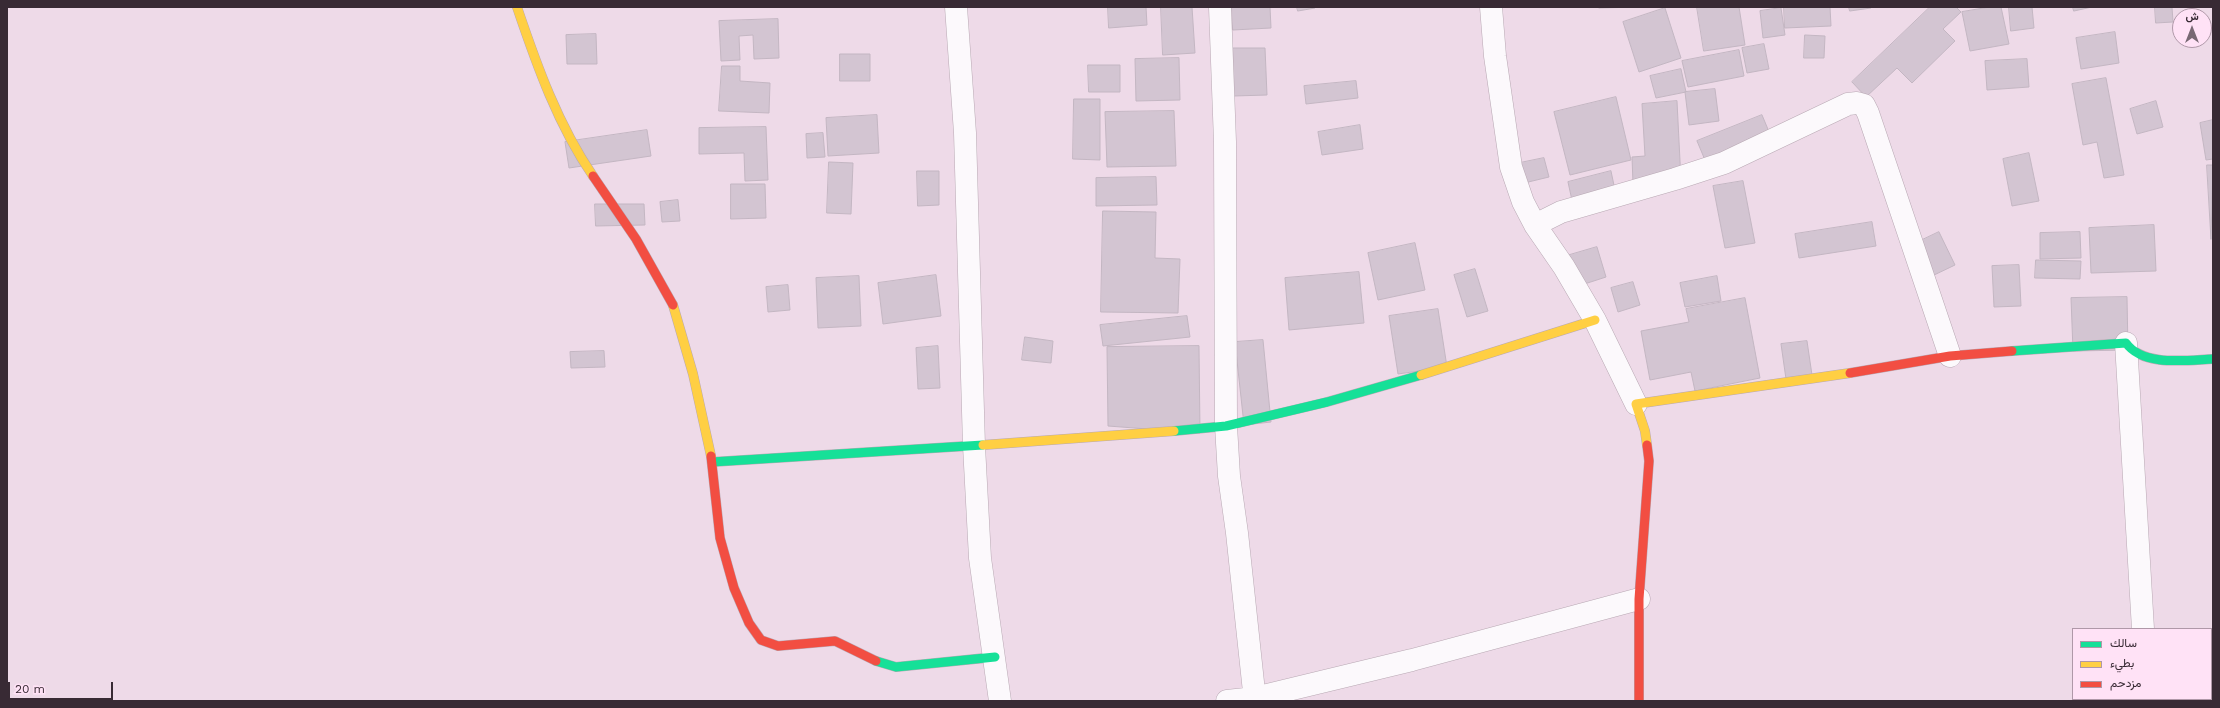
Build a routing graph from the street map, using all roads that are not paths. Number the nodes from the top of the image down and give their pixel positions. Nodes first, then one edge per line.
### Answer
1 (517, 7) edge
2 (956, 7) edge
3 (1220, 7) edge
4 (1491, 7) edge
5 (1535, 225) junction
6 (1596, 320) junction
7 (2126, 343) junction
8 (1950, 356) junction
9 (2213, 359) edge
10 (1636, 404) junction
11 (1226, 426) junction
12 (974, 446) junction
13 (712, 462) junction
14 (1639, 599) junction
15 (2143, 628) edge
16 (995, 657) junction
17 (1255, 699) edge
18 (1000, 701) edge
19 (1227, 701) edge
20 (1639, 701) edge

1 - 13 street
2 - 12 street
3 - 11 street
4 - 5 street
5 - 6 street
5 - 8 street
6 - 10 street
6 - 11 street
7 - 8 street
7 - 9 street
7 - 15 street
8 - 10 street
10 - 14 street
11 - 12 street
11 - 17 street
12 - 13 street
12 - 16 street
13 - 16 street
14 - 17 street
14 - 20 street
16 - 18 street
17 - 19 street

